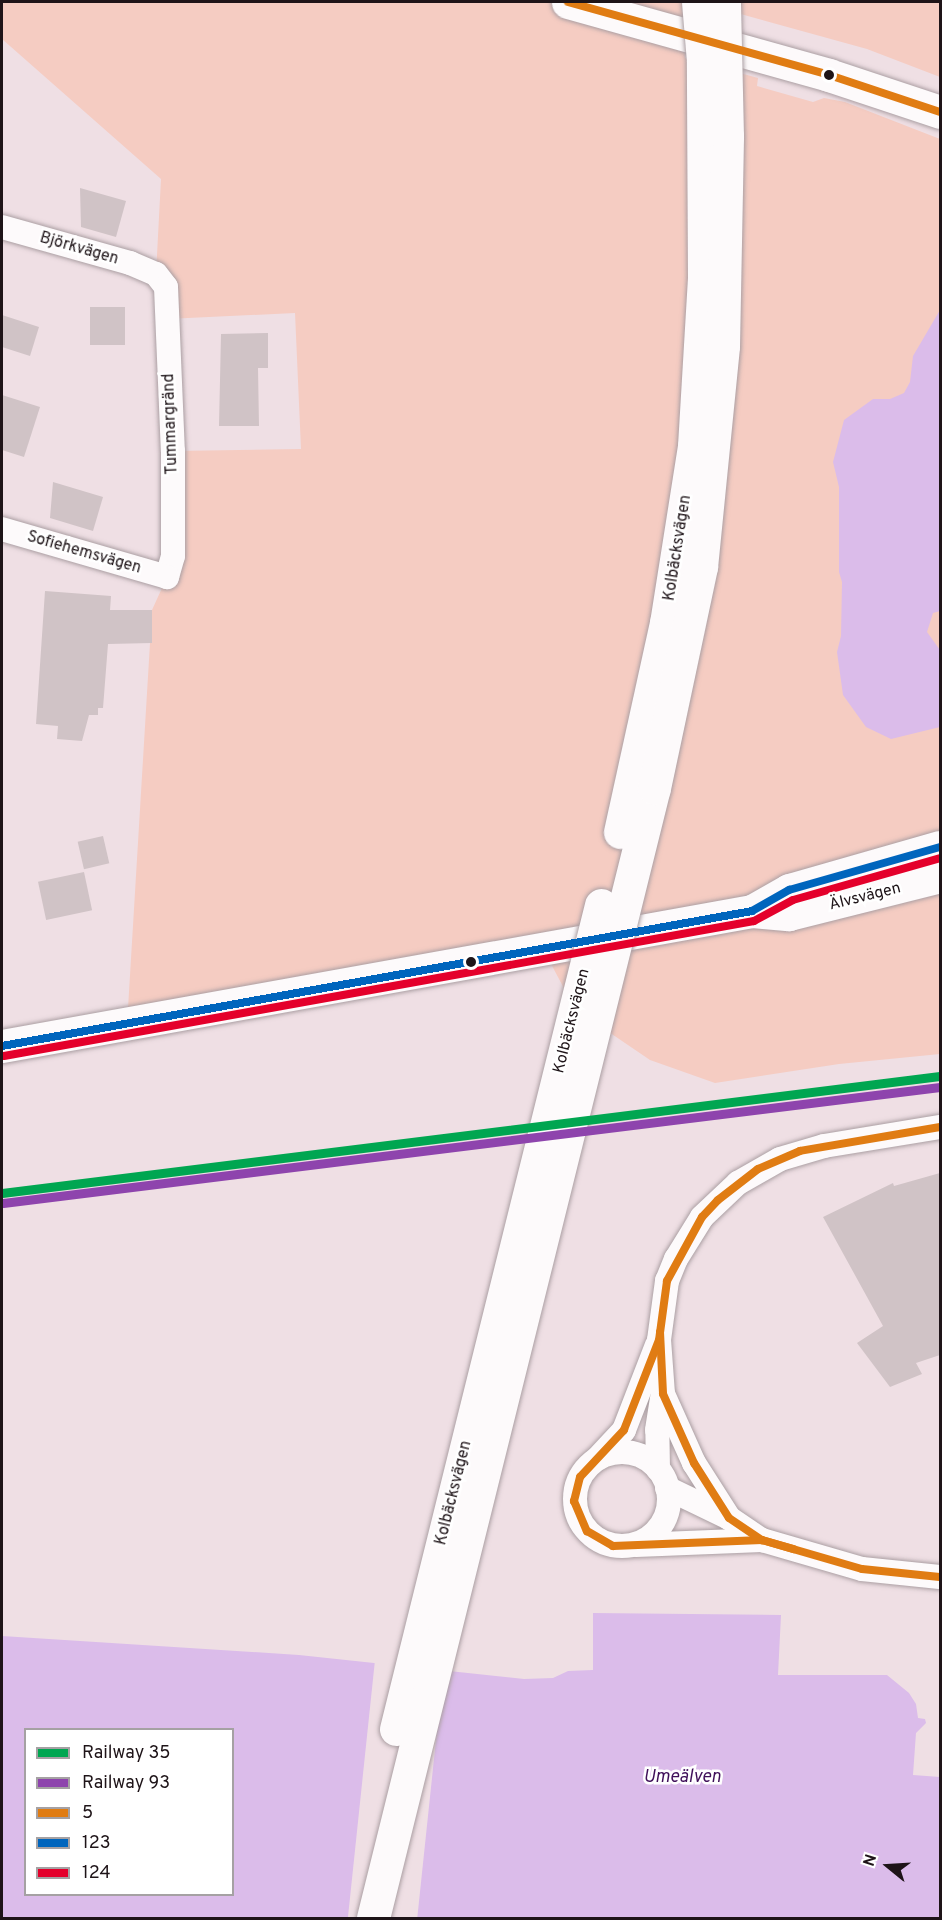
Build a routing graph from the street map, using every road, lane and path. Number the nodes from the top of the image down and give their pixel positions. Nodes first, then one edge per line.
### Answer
1 (568, 2) edge
2 (698, 2) edge
3 (724, 2) edge
4 (940, 112) edge
5 (2, 227) edge
6 (156, 274) joint
7 (2, 529) edge
8 (167, 577) joint
9 (940, 847) edge
10 (940, 876) edge
11 (752, 911) junction
12 (2, 1046) edge
13 (940, 1127) edge
14 (659, 1340) junction
15 (663, 1394) junction
16 (598, 1458) junction
17 (663, 1478) junction
18 (729, 1518) junction
19 (762, 1540) junction
20 (633, 1545) junction
21 (940, 1577) edge
22 (350, 1918) edge
23 (372, 1918) edge

1 - 4 main road
2 - 22 main road, Kolbäcksvägen, bridge
3 - 23 main road, Kolbäcksvägen, bridge
5 - 6 street, Björkvägen
6 - 8 street, Tummargränd
7 - 8 street, Sofiehemsvägen
9 - 11 main road, Älvsvägen
10 - 11 main road, Älvsvägen
11 - 12 main road, Älvsvägen
13 - 14 street
14 - 15 street
14 - 16 street
15 - 17 street
15 - 18 street
16 - 17 street
16 - 20 street
17 - 18 street
17 - 20 street
18 - 19 street
19 - 20 street
19 - 21 street

